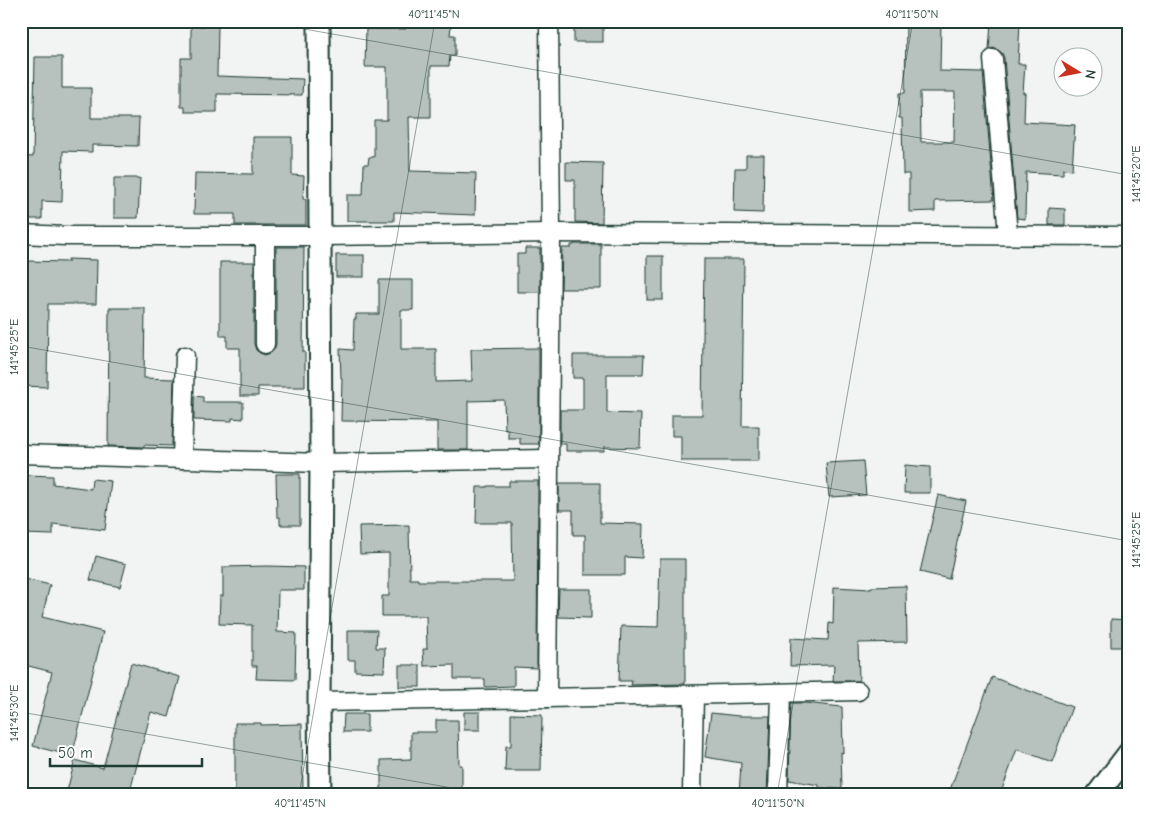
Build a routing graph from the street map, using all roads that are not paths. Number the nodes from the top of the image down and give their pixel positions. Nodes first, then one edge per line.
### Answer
1 (319, 21) edge
2 (550, 21) edge
3 (993, 59) dead end
4 (551, 233) junction
5 (21, 234) edge
6 (1008, 235) junction
7 (265, 236) junction
8 (320, 236) junction
9 (1129, 236) edge
10 (265, 344) dead end
11 (184, 356) dead end
12 (21, 454) edge
13 (182, 459) junction
14 (549, 459) junction
15 (321, 463) junction
16 (858, 691) dead end
17 (781, 693) junction
18 (694, 695) junction
19 (548, 698) junction
20 (319, 702) junction
21 (1129, 753) edge
22 (692, 793) dead end
23 (320, 795) edge
24 (778, 795) edge
25 (1097, 795) edge

1 - 8 street
2 - 4 street
3 - 6 street
4 - 6 street
4 - 8 street
4 - 14 street
5 - 7 street
6 - 9 street
7 - 8 street
7 - 10 street
8 - 15 street
11 - 13 street
12 - 13 street
13 - 15 street
14 - 15 street
14 - 19 street
15 - 20 street
16 - 17 street
17 - 18 street
17 - 24 street
18 - 19 street
18 - 22 street
19 - 20 street
20 - 23 street
21 - 25 street

